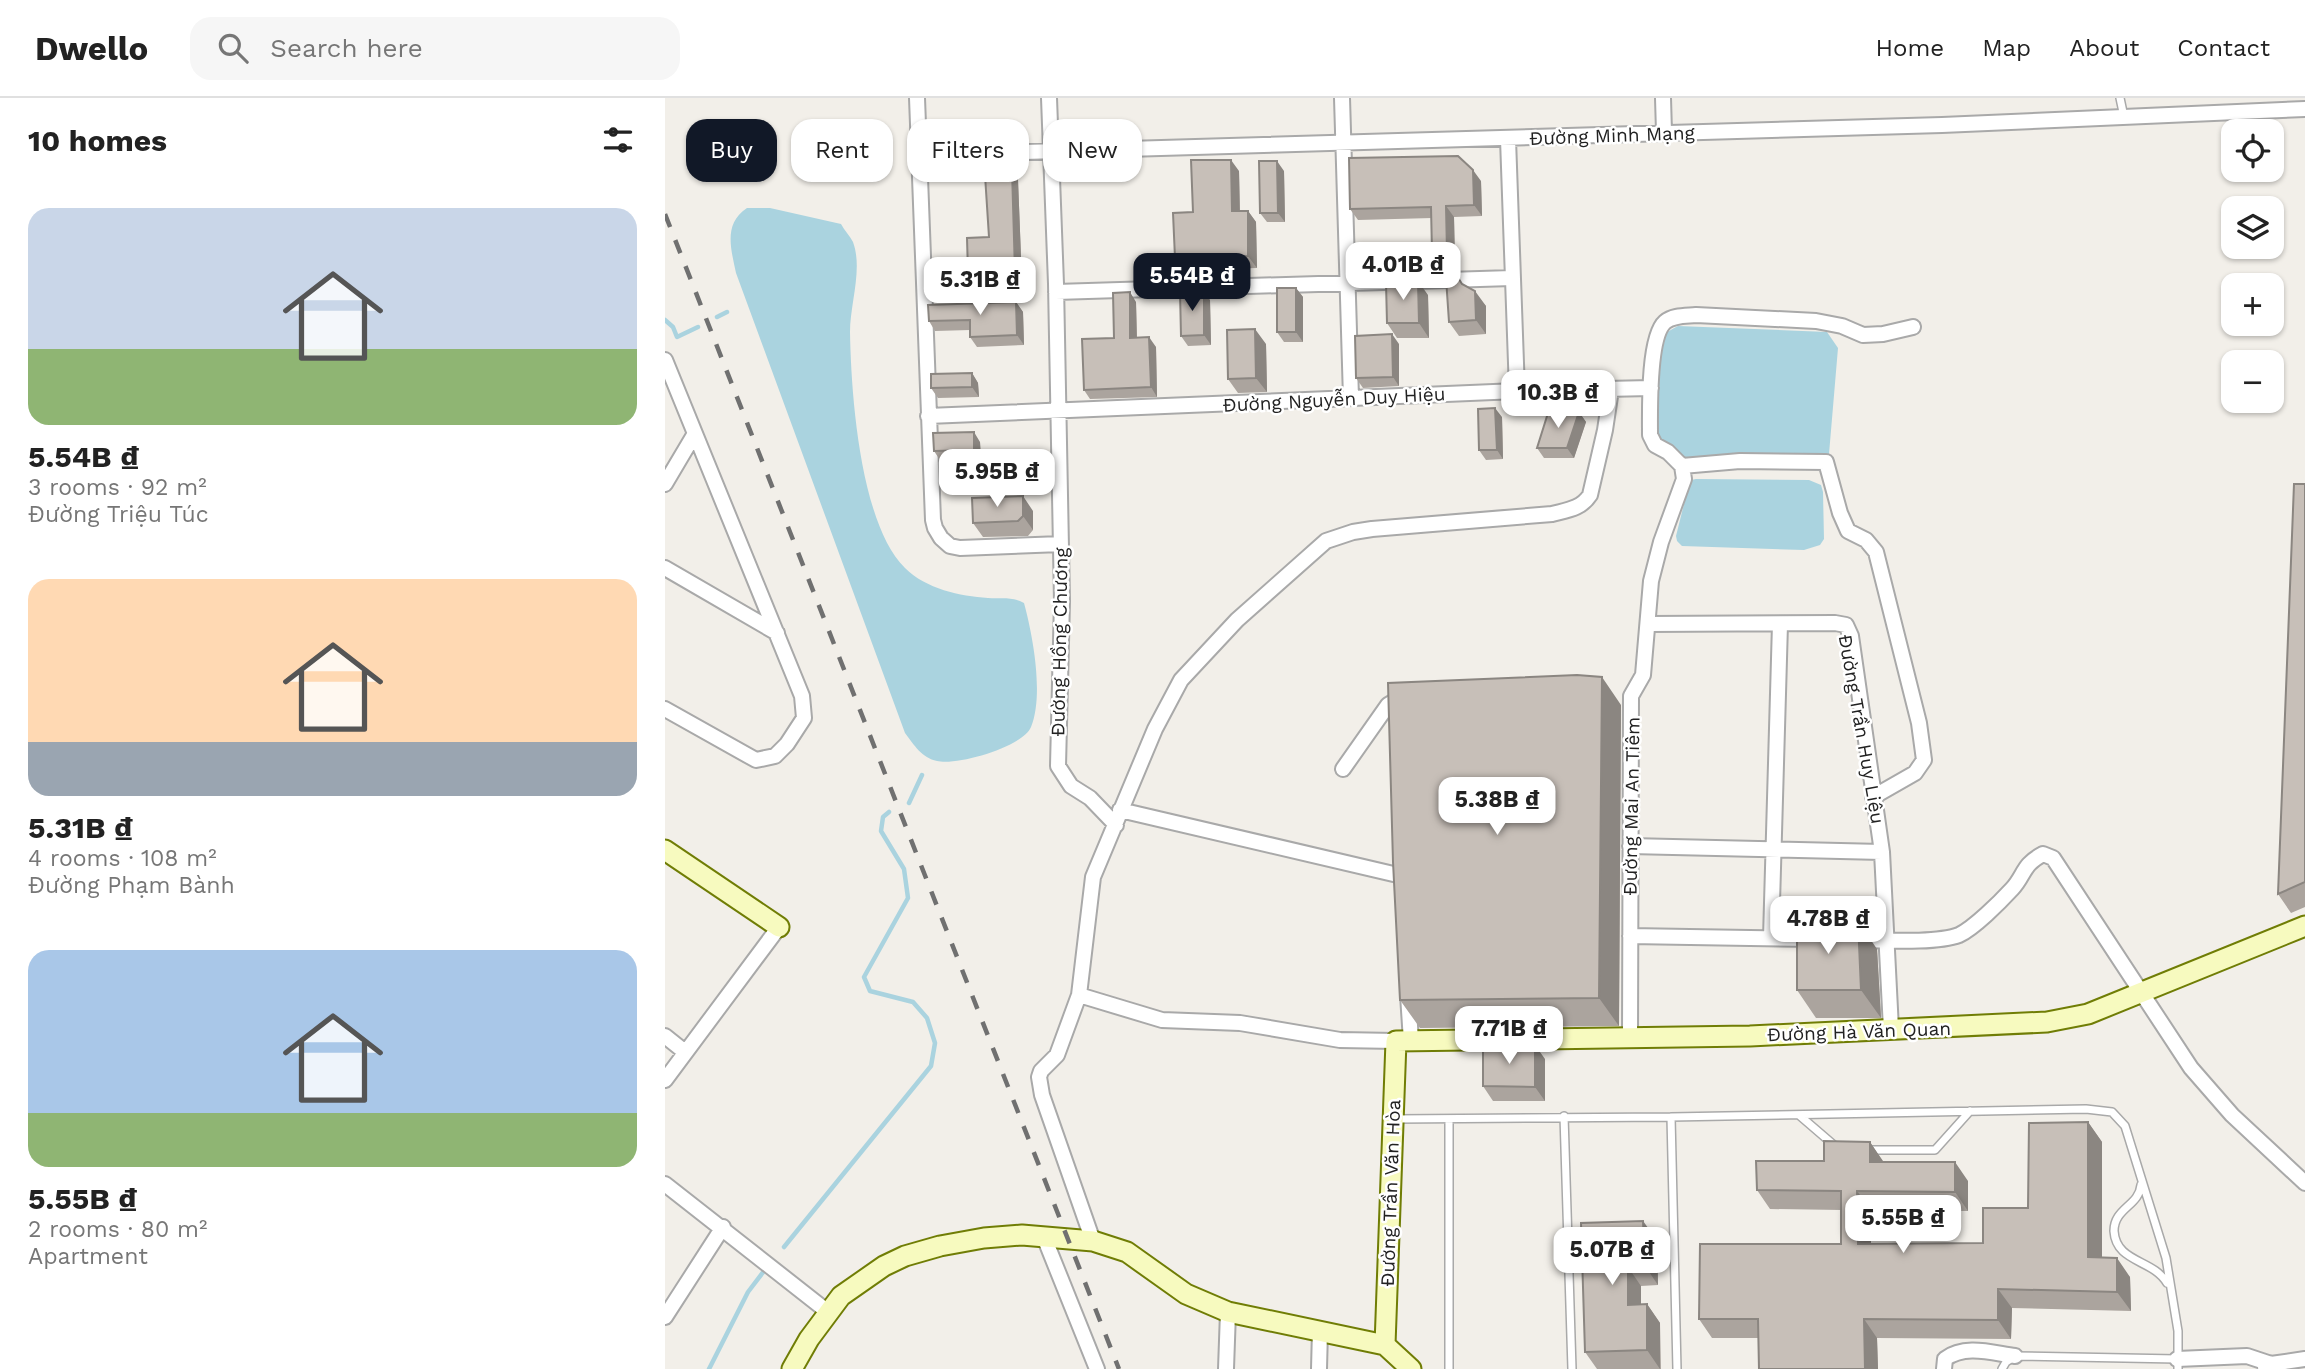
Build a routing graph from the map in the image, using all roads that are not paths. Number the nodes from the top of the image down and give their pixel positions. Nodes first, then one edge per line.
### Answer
1 (917, 98) edge
2 (1049, 98) edge
3 (1342, 98) edge
4 (1663, 98) edge
5 (2120, 98) edge
6 (2240, 105) edge
7 (2305, 109) edge
8 (2124, 117) junction
9 (918, 119) edge
10 (1049, 119) edge
11 (1664, 132) junction
12 (1508, 139) junction
13 (1343, 143) junction
14 (1142, 147) edge
15 (920, 182) edge
16 (1051, 182) edge
17 (1512, 278) junction
18 (1347, 283) junction
19 (1056, 292) junction
20 (1913, 327) dead end
21 (665, 360) edge
22 (1651, 388) junction
23 (1611, 390) junction
24 (1517, 391) junction
25 (1351, 398) junction
26 (1059, 412) junction
27 (928, 416) junction
28 (694, 435) junction
29 (1682, 466) junction
30 (665, 484) edge
31 (1061, 544) junction
32 (665, 568) edge
33 (1649, 624) junction
34 (1780, 624) junction
35 (778, 633) junction
36 (1424, 700) edge
37 (665, 709) edge
38 (1343, 769) dead end
39 (1873, 797) junction
40 (1120, 810) junction
41 (1116, 825) junction
42 (1630, 846) junction
43 (1773, 849) junction
44 (665, 850) edge
45 (1882, 852) junction
46 (1402, 876) edge
47 (2305, 926) edge
48 (779, 927) joint
49 (1630, 936) junction
50 (1770, 938) junction
51 (1887, 940) junction
52 (1408, 986) edge
53 (2141, 993) junction
54 (1079, 995) junction
55 (1891, 1029) junction
56 (665, 1036) edge
57 (1630, 1037) junction
58 (1403, 1041) junction
59 (685, 1052) junction
60 (665, 1080) edge
61 (1970, 1111) junction
62 (1798, 1115) junction
63 (1565, 1116) junction
64 (1671, 1117) junction
65 (1392, 1119) junction
66 (1448, 1119) junction
67 (1839, 1150) edge
68 (1866, 1150) edge
69 (2141, 1177) junction
70 (2305, 1183) edge
71 (665, 1184) edge
72 (723, 1227) junction
73 (1044, 1237) junction
74 (1093, 1241) junction
75 (2171, 1288) junction
76 (1228, 1311) junction
77 (828, 1312) junction
78 (665, 1317) edge
79 (1320, 1330) junction
80 (1385, 1345) junction
81 (2015, 1356) junction
82 (2305, 1359) edge
83 (2177, 1364) edge
84 (2266, 1366) edge
85 (792, 1369) edge
86 (1097, 1369) edge
87 (1226, 1369) edge
88 (1319, 1369) edge
89 (1411, 1369) edge
90 (1449, 1369) edge
91 (1572, 1369) edge
92 (1677, 1369) edge
93 (1944, 1369) edge
94 (2002, 1369) edge

1 - 9 street
2 - 10 street, Đường Hồng Chương
3 - 13 street
4 - 11 street
5 - 8 lane
6 - 7 street, Đường Minh Mạng
6 - 8 street, Đường Minh Mạng
8 - 11 street, Đường Minh Mạng
11 - 12 street, Đường Minh Mạng
12 - 13 street, Đường Minh Mạng
12 - 17 street
13 - 14 street, Đường Minh Mạng
13 - 18 street
15 - 27 street
16 - 19 street, Đường Hồng Chương
17 - 18 street
17 - 24 street
18 - 19 street
18 - 25 street
19 - 26 street, Đường Hồng Chương
20 - 22 street
21 - 28 street
22 - 23 street, Đường Nguyễn Duy Hiệu
22 - 29 street
23 - 24 street, Đường Nguyễn Duy Hiệu
23 - 40 street
24 - 25 street, Đường Nguyễn Duy Hiệu
25 - 26 street, Đường Nguyễn Duy Hiệu
26 - 27 street, Đường Nguyễn Duy Hiệu
26 - 31 street, Đường Hồng Chương
27 - 31 street
28 - 30 street
28 - 35 street
29 - 33 street, Đường Mai An Tiêm
29 - 39 street
31 - 41 street, Đường Hồng Chương
32 - 35 street
33 - 34 street, Đường Trần Huy Liệu
33 - 42 street, Đường Mai An Tiêm
34 - 39 street, Đường Trần Huy Liệu
34 - 43 street
35 - 37 street
36 - 38 street
39 - 45 street, Đường Trần Huy Liệu
40 - 41 street
40 - 46 street
41 - 54 street
42 - 43 street
42 - 49 street, Đường Mai An Tiêm
43 - 45 street
43 - 50 street
44 - 48 main road
45 - 51 street, Đường Trần Huy Liệu
47 - 53 main road, Đường Hà Văn Quan
48 - 59 street
49 - 50 street
49 - 57 street, Đường Mai An Tiêm
50 - 51 street
51 - 53 street
51 - 55 street, Đường Trần Huy Liệu
52 - 58 street, Đường Trần Văn Hòa
53 - 55 main road, Đường Hà Văn Quan
53 - 70 street
54 - 58 street
54 - 74 street
55 - 57 main road, Đường Hà Văn Quan
56 - 59 street
57 - 58 main road, Đường Hà Văn Quan
58 - 65 main road, Đường Trần Văn Hòa
59 - 60 street
61 - 62 lane
61 - 68 lane
61 - 69 lane
62 - 64 lane
62 - 67 lane
63 - 64 lane
63 - 66 lane
63 - 91 lane
64 - 92 lane
65 - 66 lane
65 - 80 main road, Đường Trần Văn Hòa
66 - 90 lane
69 - 75 lane
69 - 75 lane
71 - 72 street
72 - 77 street
72 - 78 street
73 - 74 main road
73 - 77 main road
73 - 86 street
74 - 76 main road
75 - 83 lane
76 - 79 main road
76 - 87 street
77 - 85 main road
79 - 80 main road
79 - 88 street
80 - 89 main road
81 - 83 lane
81 - 93 street
81 - 94 lane
82 - 84 street
83 - 84 street

